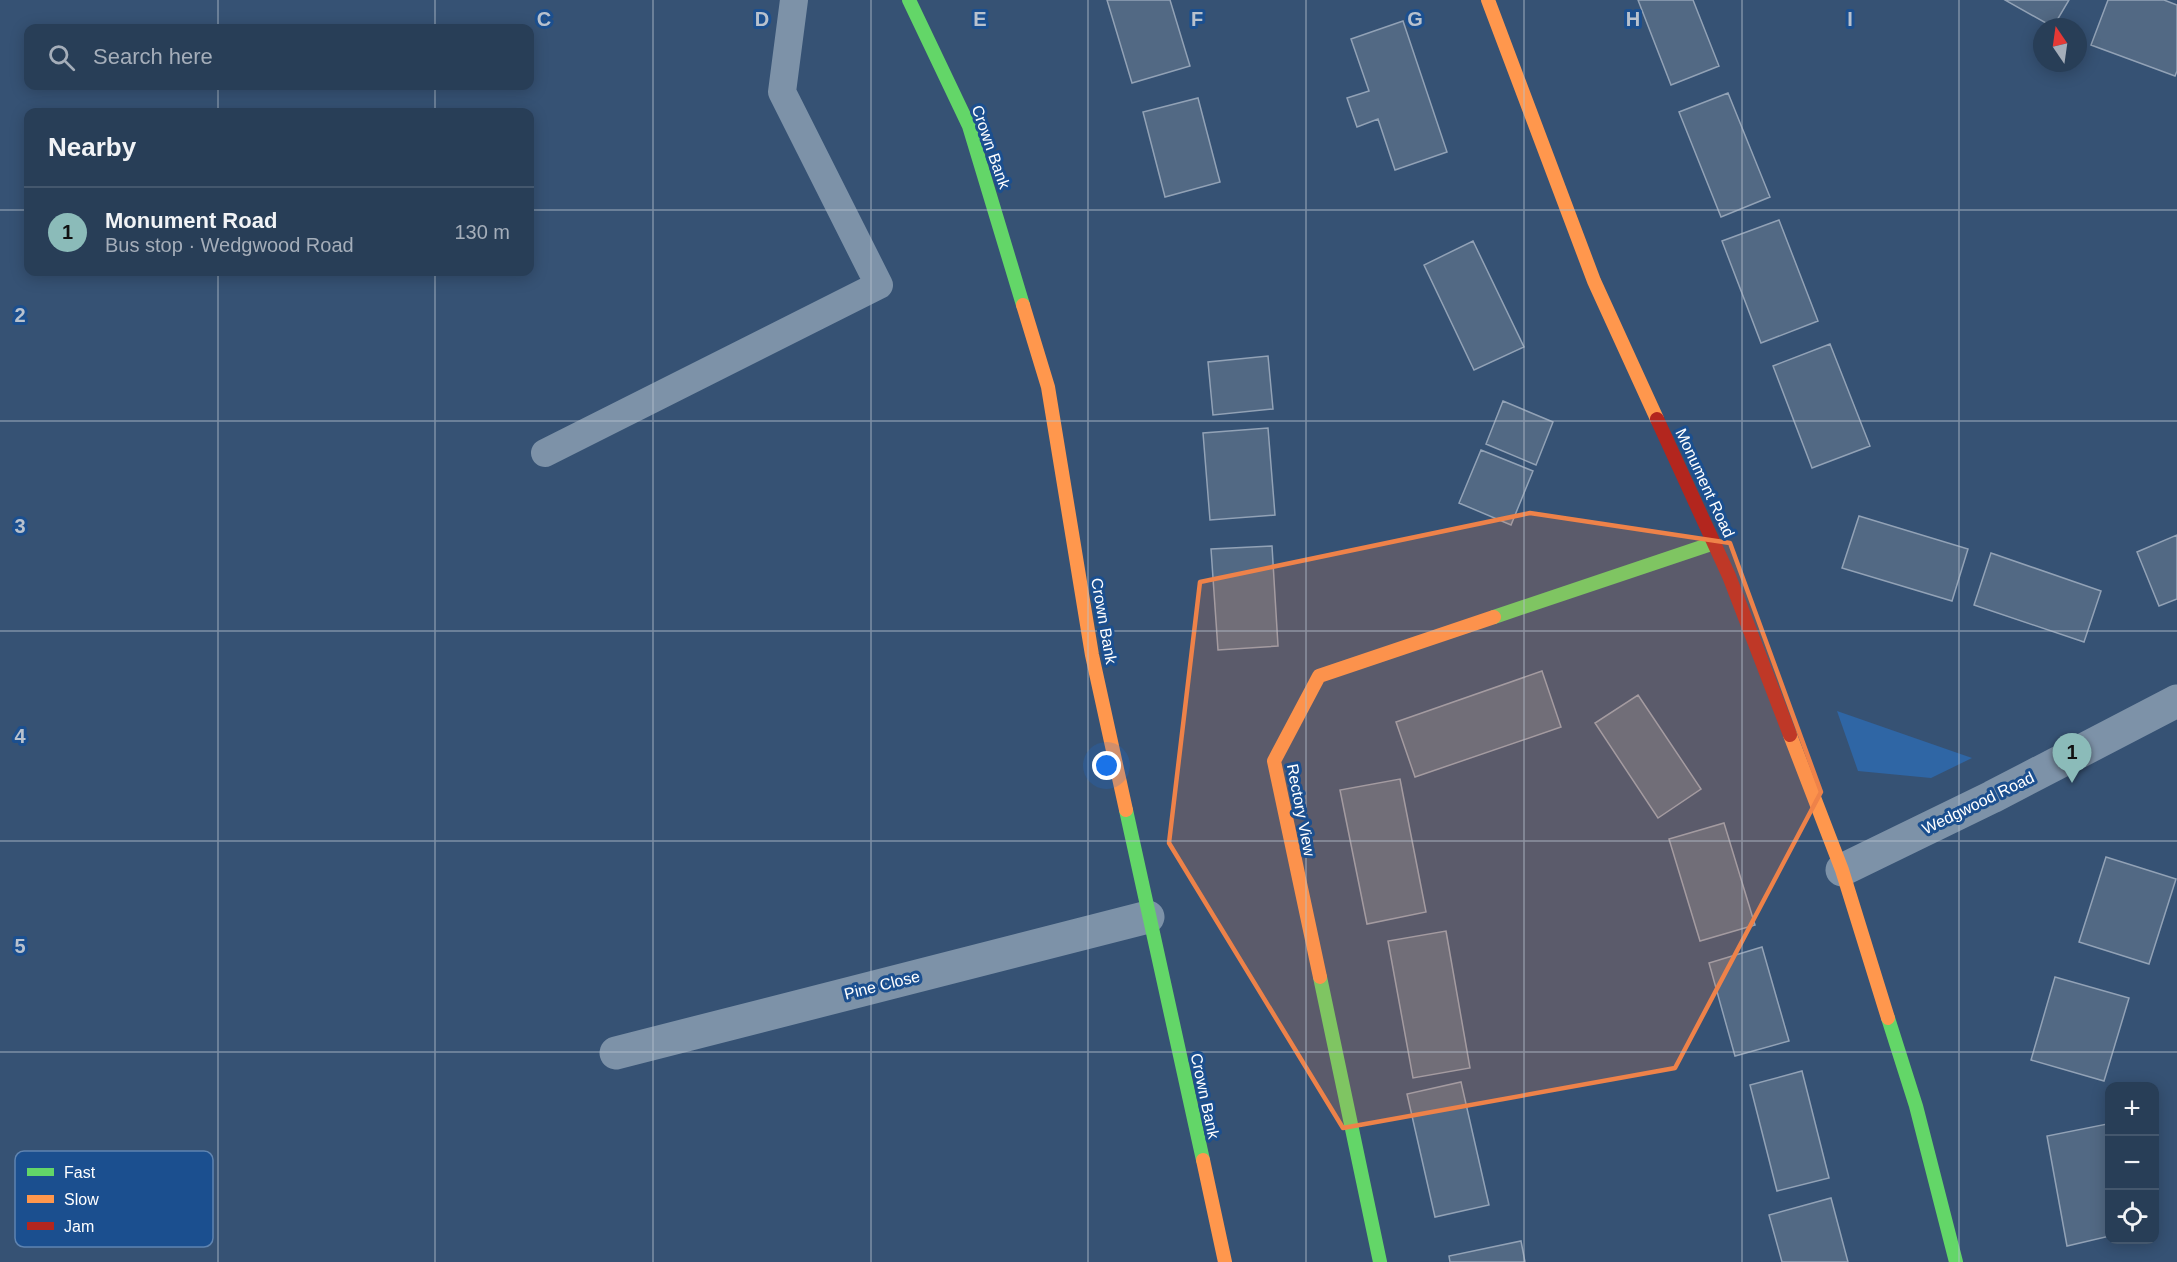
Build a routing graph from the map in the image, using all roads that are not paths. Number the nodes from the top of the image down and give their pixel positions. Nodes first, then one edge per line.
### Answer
1 (794, 0) edge
2 (909, 0) edge
3 (1488, 0) edge
4 (545, 453) dead end
5 (1714, 543) junction
6 (2177, 701) edge
7 (1842, 870) junction
8 (1148, 917) junction
9 (616, 1053) dead end
10 (1225, 1262) edge
11 (1380, 1262) edge
12 (1956, 1262) edge

1 - 4 lane
2 - 8 street, Crown Bank
3 - 5 street, Monument Road
5 - 7 street, Monument Road
5 - 11 street, Rectory View
6 - 7 street, Wedgwood Road
7 - 12 street, Monument Road
8 - 9 street, Pine Close
8 - 10 street, Crown Bank

